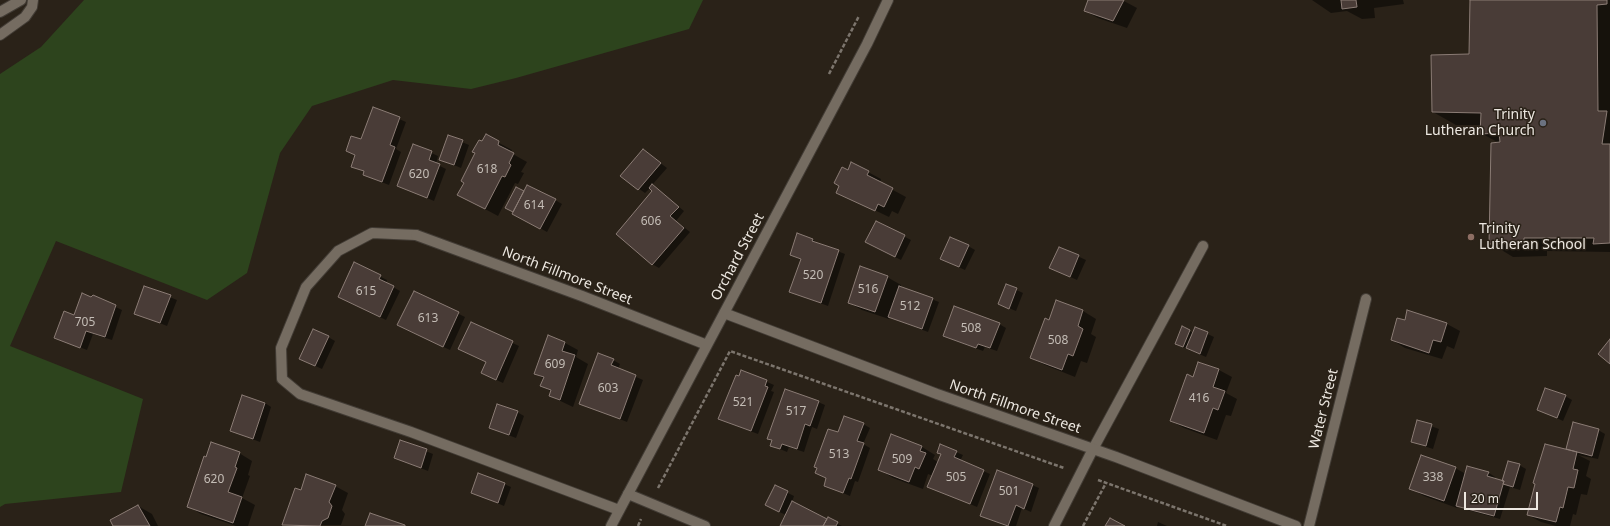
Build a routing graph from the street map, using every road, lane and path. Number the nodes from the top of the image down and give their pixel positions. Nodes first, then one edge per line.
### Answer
1 (21, 0) edge
2 (33, 0) edge
3 (888, 0) edge
4 (0, 12) edge
5 (0, 35) edge
6 (1203, 246) dead end
7 (1366, 299) dead end
8 (724, 313) junction
9 (707, 345) junction
10 (1093, 449) junction
11 (1066, 469) dead end
12 (1098, 480) dead end
13 (1106, 483) junction
14 (628, 494) junction
15 (650, 503) junction
16 (619, 510) junction
17 (611, 526) edge
18 (638, 526) edge
19 (705, 526) edge
20 (1054, 526) edge
21 (1083, 526) edge
22 (1227, 526) edge
23 (1296, 526) edge
24 (1309, 526) edge

1 - 4 street
2 - 5 street
3 - 8 street, Orchard Street
6 - 10 street
7 - 24 street, Water Street
8 - 9 street, Orchard Street
8 - 10 street, North Fillmore Street
9 - 14 street, Orchard Street
9 - 16 street, North Fillmore Street
10 - 20 street
10 - 23 street, North Fillmore Street
11 - 15 path
12 - 13 path
13 - 21 path
13 - 22 path
14 - 15 street
14 - 16 street, Orchard Street
15 - 18 path
15 - 19 street
16 - 17 street, Orchard Street

